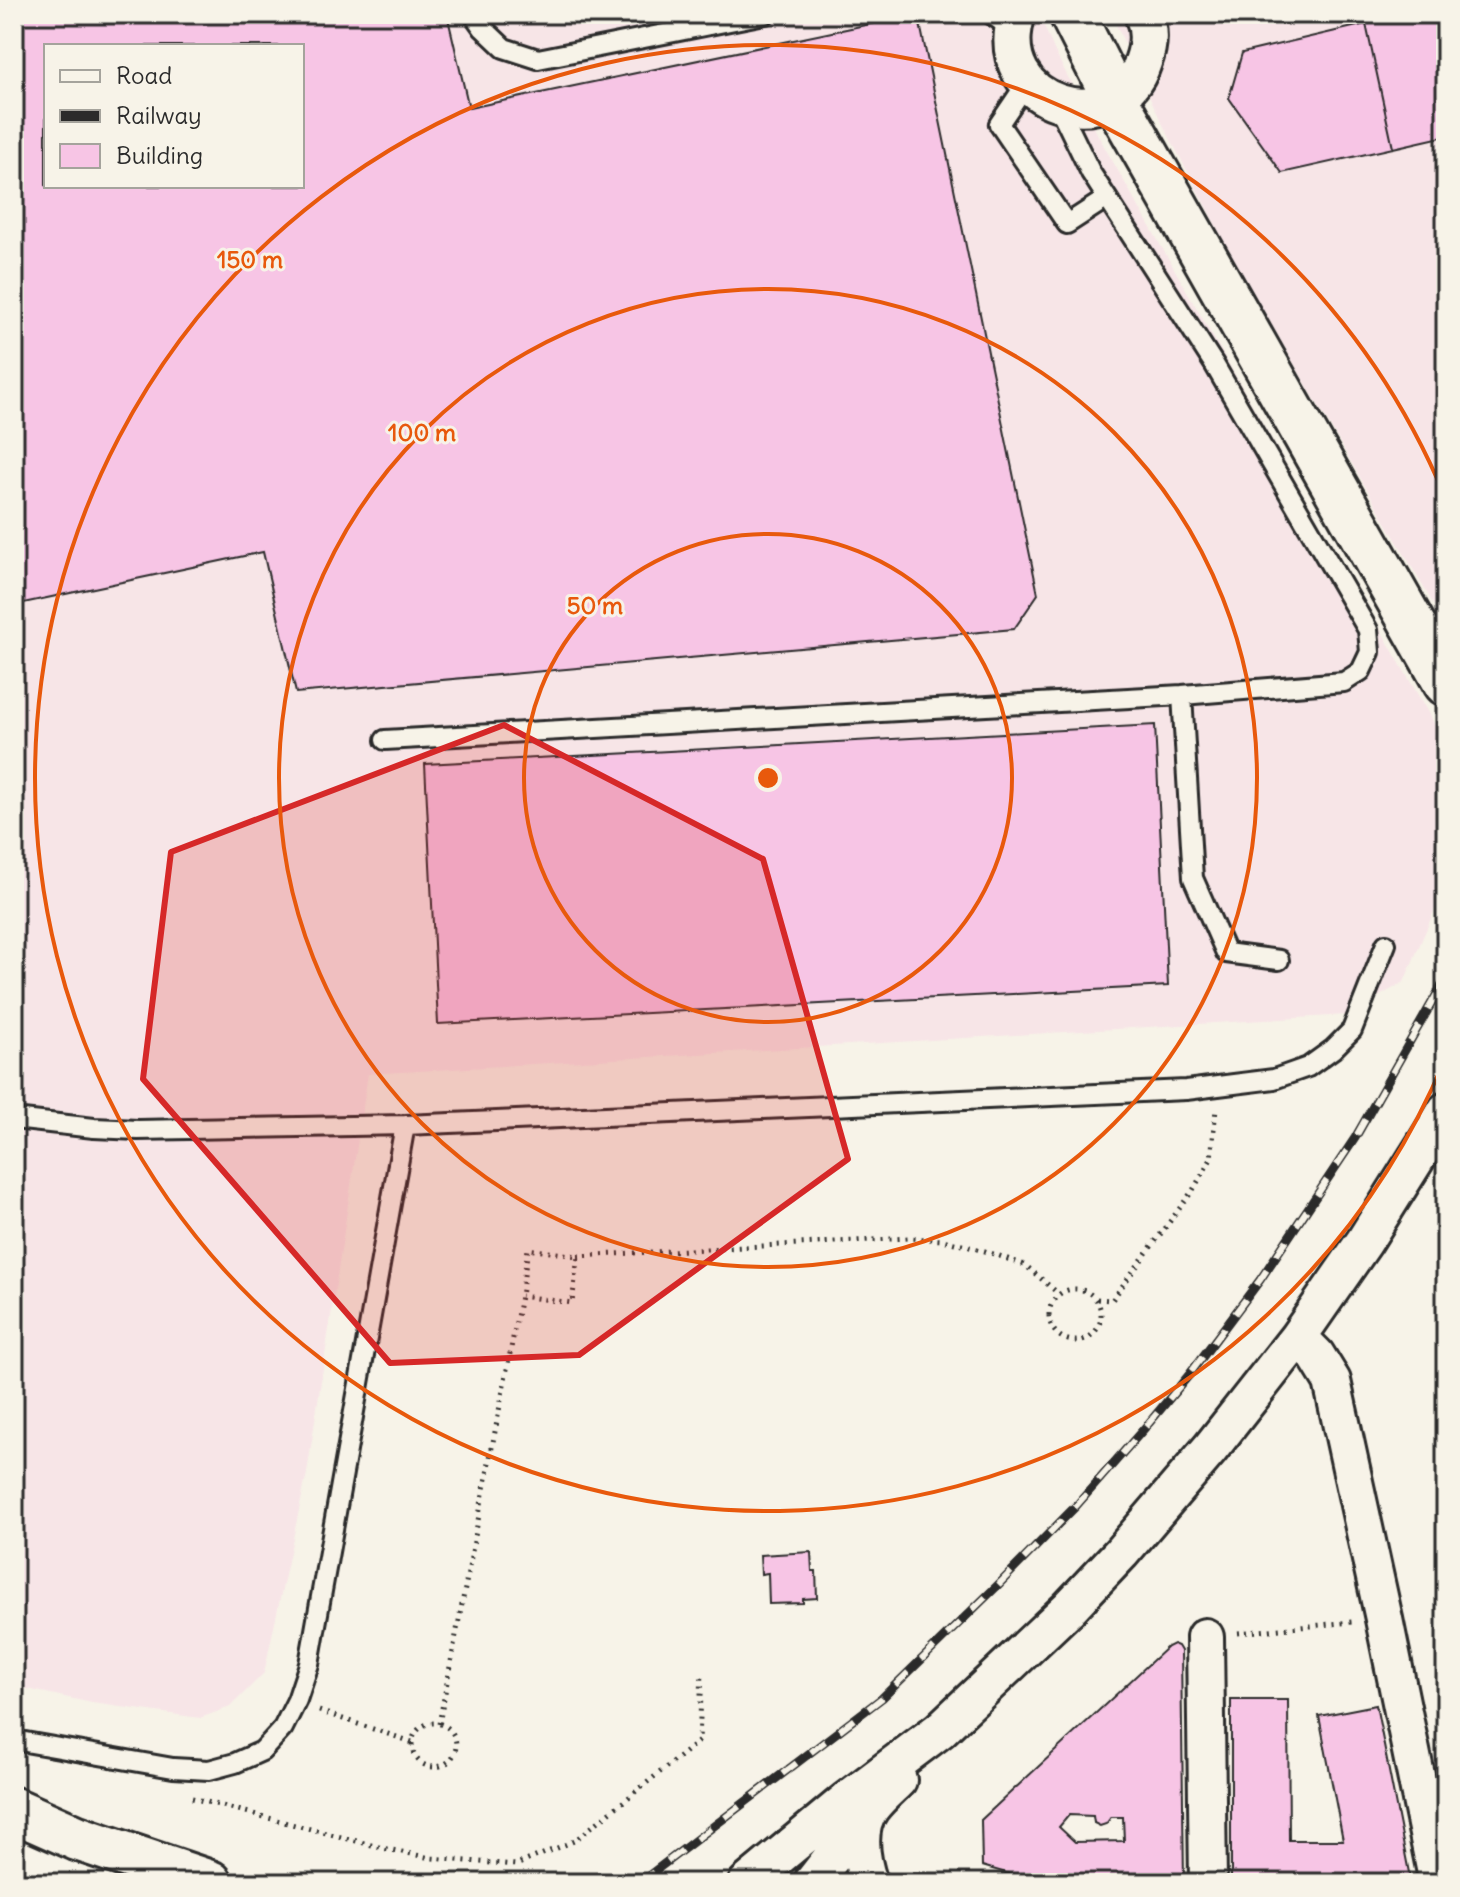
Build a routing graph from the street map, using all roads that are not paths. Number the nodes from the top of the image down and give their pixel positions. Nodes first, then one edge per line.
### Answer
1 (473, 14) edge
2 (765, 14) edge
3 (1072, 14) edge
4 (1143, 14) edge
5 (1007, 19) edge
6 (1028, 81) junction
7 (1114, 97) junction
8 (1057, 103) junction
9 (1107, 198) junction
10 (1446, 683) edge
11 (1182, 695) junction
12 (385, 740) dead end
13 (1386, 944) dead end
14 (1279, 960) dead end
15 (1446, 1111) edge
16 (14, 1119) edge
17 (405, 1125) junction
18 (1298, 1337) junction
19 (1205, 1637) road end
20 (940, 1730) junction
21 (14, 1740) edge
22 (14, 1810) edge
23 (869, 1810) junction
24 (210, 1883) edge
25 (747, 1883) edge
26 (812, 1883) edge
27 (869, 1883) edge
28 (1208, 1883) edge
29 (1438, 1883) edge

1 - 2 lane
3 - 7 street
4 - 7 street
5 - 6 street
6 - 8 street
6 - 9 lane
7 - 8 street
7 - 10 street
8 - 9 lane
9 - 11 lane
11 - 12 lane
11 - 14 lane
13 - 17 lane
15 - 18 street
16 - 17 lane
17 - 21 lane
18 - 20 street
18 - 29 street
19 - 28 street
20 - 23 street
20 - 25 street
22 - 24 street
23 - 26 street
23 - 27 street

